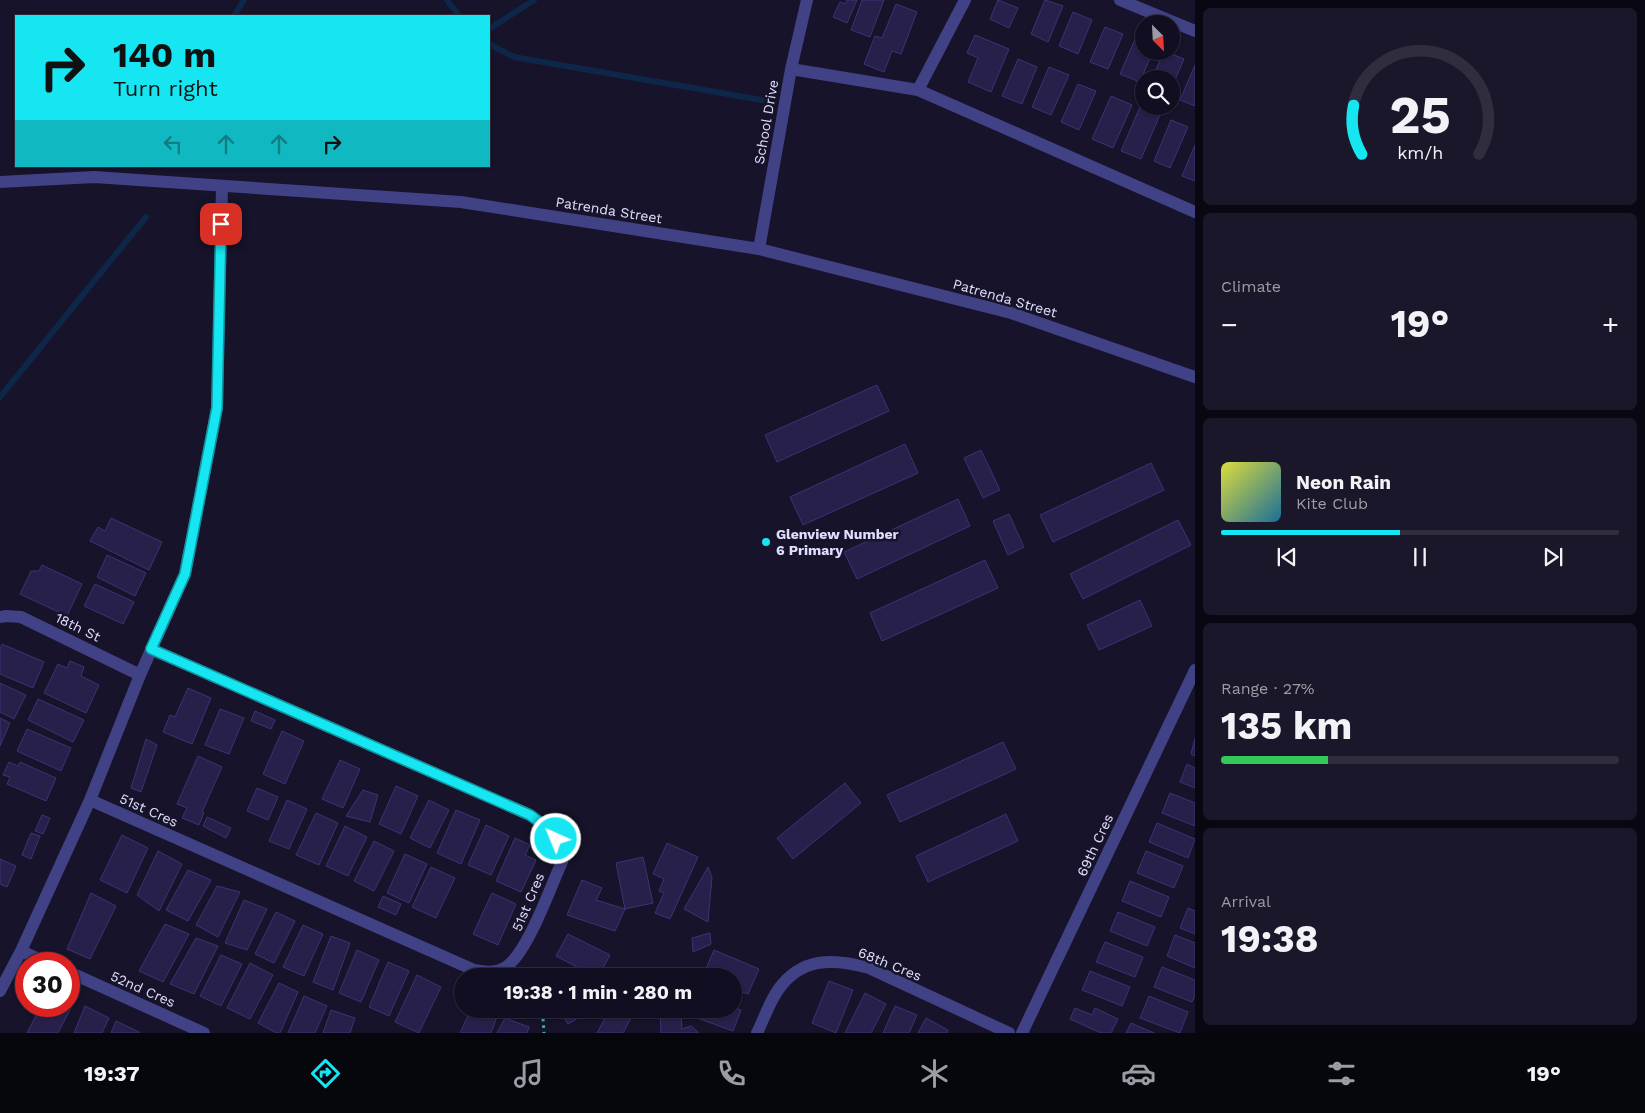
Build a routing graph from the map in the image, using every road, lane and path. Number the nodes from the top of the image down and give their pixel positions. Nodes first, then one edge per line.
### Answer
1 (807, 0) edge
2 (964, 0) edge
3 (1120, 0) edge
4 (1195, 31) edge
5 (791, 69) junction
6 (918, 90) junction
7 (0, 182) edge
8 (222, 187) junction
9 (1195, 212) edge
10 (759, 249) junction
11 (1195, 376) edge
12 (0, 617) edge
13 (151, 649) junction
14 (1195, 670) edge
15 (140, 675) junction
16 (90, 800) junction
17 (21, 951) joint
18 (80, 977) edge
19 (0, 991) edge
20 (543, 1018) edge
21 (204, 1033) edge
22 (544, 1033) edge
23 (757, 1033) edge
24 (1009, 1033) edge
25 (1022, 1033) edge

1 - 5 street, School Drive
2 - 6 street
3 - 4 street
5 - 6 street
5 - 10 street, School Drive
6 - 9 street
7 - 8 street, Patrenda Street
8 - 10 street, Patrenda Street
8 - 13 street
10 - 11 street, Patrenda Street
12 - 15 street, 18th St
13 - 15 street
13 - 16 street, 51st Cres
14 - 25 street, 69th Cres
15 - 16 street
16 - 17 street
17 - 19 street
18 - 21 street, 52nd Cres
20 - 22 path
23 - 24 street, 68th Cres

